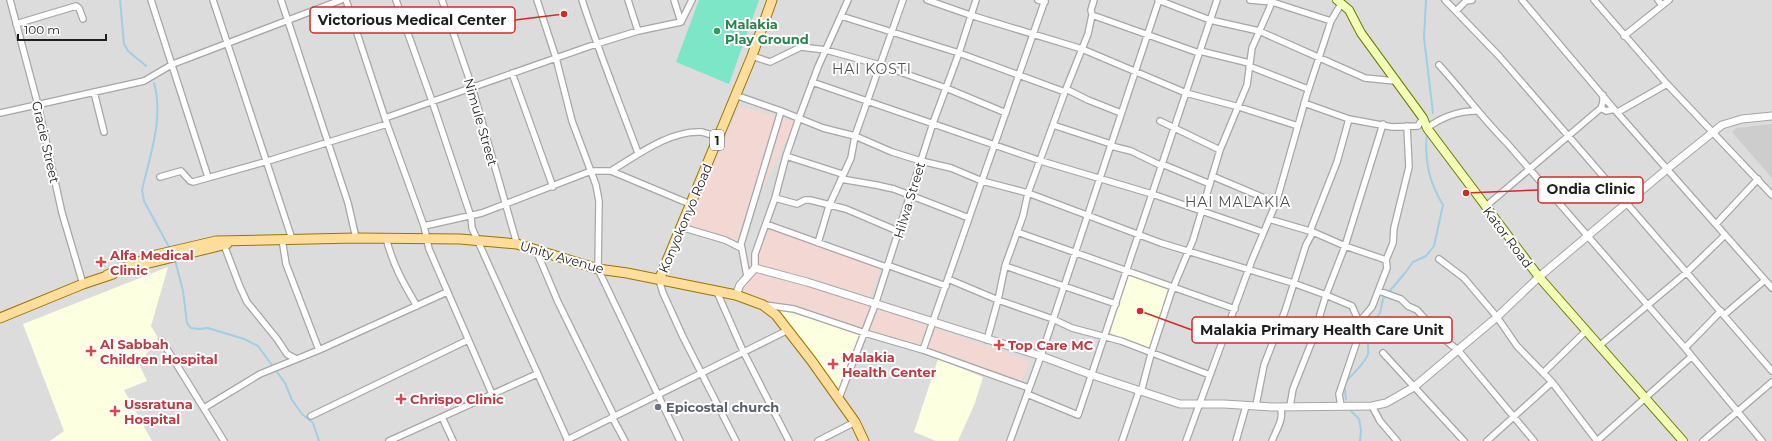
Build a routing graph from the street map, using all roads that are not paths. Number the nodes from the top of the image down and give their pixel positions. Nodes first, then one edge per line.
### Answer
1 (10, 0) edge
2 (151, 0) edge
3 (214, 0) edge
4 (281, 0) edge
5 (341, 0) edge
6 (346, 0) edge
7 (396, 0) edge
8 (442, 0) edge
9 (537, 0) edge
10 (582, 0) edge
11 (628, 0) edge
12 (674, 0) edge
13 (692, 0) edge
14 (772, 0) edge
15 (848, 0) edge
16 (903, 0) edge
17 (927, 0) edge
18 (976, 0) edge
19 (1038, 0) edge
20 (1094, 0) edge
21 (1158, 0) edge
22 (1217, 0) edge
23 (1250, 0) edge
24 (1445, 0) edge
25 (1472, 0) edge
26 (1522, 0) edge
27 (1594, 0) edge
28 (1658, 0) edge
29 (1669, 0) edge
30 (1045, 1) edge
31 (1272, 1) edge
32 (1339, 2) edge
33 (1662, 5) junction
34 (1456, 11) junction
35 (970, 15) junction
36 (841, 16) junction
37 (1092, 16) junction
38 (83, 19) dead end
39 (1210, 20) junction
40 (288, 21) junction
41 (681, 22) junction
42 (1331, 22) junction
43 (16, 24) junction
44 (638, 31) junction
45 (891, 31) junction
46 (1259, 31) junction
47 (1033, 35) junction
48 (1147, 35) junction
49 (1624, 36) junction
50 (229, 43) junction
51 (596, 44) junction
52 (1082, 49) junction
53 (826, 50) junction
54 (1200, 52) junction
55 (959, 53) junction
56 (752, 56) junction
57 (556, 58) junction
58 (1320, 58) junction
59 (173, 64) junction
60 (1249, 64) junction
61 (880, 65) junction
62 (1440, 65) dead end
63 (1135, 71) junction
64 (512, 73) junction
65 (1019, 75) junction
66 (1395, 81) junction
67 (812, 82) junction
68 (1667, 84) junction
69 (472, 87) junction
70 (946, 88) junction
71 (1308, 89) junction
72 (1066, 91) junction
73 (94, 92) junction
74 (1186, 93) junction
75 (735, 95) junction
76 (1603, 95) junction
77 (432, 100) junction
78 (868, 100) junction
79 (1304, 103) junction
80 (38, 105) junction
81 (1239, 107) junction
82 (1601, 108) junction
83 (1616, 110) junction
84 (781, 111) junction
85 (1476, 111) junction
86 (1121, 112) junction
87 (0, 113) edge
88 (1006, 113) junction
89 (1772, 116) edge
90 (799, 118) junction
91 (1423, 118) junction
92 (1348, 119) junction
93 (386, 121) junction
94 (1160, 121) dead end
95 (933, 123) junction
96 (1383, 124) junction
97 (1053, 125) junction
98 (1298, 126) junction
99 (1407, 126) junction
100 (1175, 127) junction
101 (1428, 128) junction
102 (104, 132) dead end
103 (1713, 132) junction
104 (855, 136) junction
105 (1568, 136) junction
106 (719, 137) junction
107 (328, 143) junction
108 (995, 145) junction
109 (1111, 145) junction
110 (1220, 150) junction
111 (638, 153) junction
112 (786, 156) junction
113 (268, 161) junction
114 (921, 161) junction
115 (1041, 161) junction
116 (1162, 165) junction
117 (1667, 168) junction
118 (1529, 170) junction
119 (591, 171) junction
120 (612, 171) junction
121 (1212, 176) junction
122 (160, 177) dead end
123 (208, 177) junction
124 (842, 177) junction
125 (1100, 178) junction
126 (1758, 179) junction
127 (982, 181) junction
128 (1210, 184) junction
129 (553, 187) junction
130 (1028, 193) junction
131 (1152, 194) junction
132 (1772, 195) edge
133 (910, 196) junction
134 (776, 198) junction
135 (1276, 203) junction
136 (1626, 203) junction
137 (690, 204) junction
138 (506, 205) junction
139 (829, 206) junction
140 (1485, 207) junction
141 (1202, 210) junction
142 (1088, 214) junction
143 (471, 217) junction
144 (969, 218) junction
145 (1269, 219) junction
146 (766, 224) junction
147 (1716, 224) junction
148 (424, 226) junction
149 (681, 227) junction
150 (1311, 231) junction
151 (900, 232) junction
152 (1017, 232) junction
153 (1262, 232) junction
154 (1139, 234) junction
155 (1726, 235) junction
156 (1587, 236) junction
157 (356, 238) junction
158 (386, 238) junction
159 (426, 238) junction
160 (282, 239) junction
161 (292, 239) junction
162 (478, 241) junction
163 (234, 242) junction
164 (818, 243) junction
165 (517, 244) junction
166 (224, 245) junction
167 (1345, 246) junction
168 (741, 248) junction
169 (536, 250) junction
170 (1189, 251) junction
171 (1075, 252) junction
172 (173, 254) junction
173 (1439, 259) dead end
174 (1386, 260) junction
175 (886, 266) junction
176 (1005, 266) junction
177 (755, 268) junction
178 (598, 269) junction
179 (1249, 270) junction
180 (1127, 271) junction
181 (1686, 273) junction
182 (107, 275) junction
183 (747, 276) junction
184 (1539, 277) junction
185 (948, 279) junction
186 (659, 280) junction
187 (1765, 280) junction
188 (1293, 283) junction
189 (83, 284) junction
190 (946, 286) junction
191 (1064, 286) junction
192 (1174, 287) junction
193 (1772, 288) edge
194 (1379, 291) junction
195 (447, 292) junction
196 (717, 292) junction
197 (736, 295) junction
198 (1326, 295) junction
199 (998, 300) junction
200 (1116, 304) junction
201 (763, 305) junction
202 (875, 305) junction
203 (417, 306) junction
204 (1647, 306) junction
205 (1235, 309) junction
206 (1722, 313) junction
207 (1497, 317) junction
208 (0, 318) edge
209 (1053, 319) junction
210 (933, 322) junction
211 (1359, 322) junction
212 (788, 330) junction
213 (1586, 331) junction
214 (865, 333) junction
215 (1105, 336) junction
216 (468, 340) junction
217 (987, 340) junction
218 (162, 341) dead end
219 (1599, 346) junction
220 (1684, 348) junction
221 (319, 350) junction
222 (923, 350) junction
223 (1458, 350) junction
224 (744, 351) junction
225 (1382, 353) dead end
226 (1151, 354) junction
227 (1041, 356) junction
228 (1691, 357) junction
229 (296, 359) junction
230 (1772, 371) edge
231 (1543, 373) junction
232 (536, 374) junction
233 (701, 374) junction
234 (1092, 375) junction
235 (1210, 375) junction
236 (1552, 382) junction
237 (1772, 382) edge
238 (1414, 387) junction
239 (1029, 388) junction
240 (1140, 392) junction
241 (492, 394) junction
242 (658, 394) junction
243 (1027, 394) junction
244 (1645, 396) junction
245 (839, 398) junction
246 (1198, 404) junction
247 (1256, 405) junction
248 (1246, 406) junction
249 (1290, 406) junction
250 (1341, 406) junction
251 (1372, 406) junction
252 (1280, 407) junction
253 (204, 408) junction
254 (1737, 412) junction
255 (311, 416) dead end
256 (442, 417) junction
257 (613, 417) junction
258 (1515, 417) junction
259 (855, 422) junction
260 (567, 440) edge
261 (224, 441) edge
262 (389, 441) edge
263 (454, 441) edge
264 (625, 441) edge
265 (680, 441) edge
266 (736, 441) edge
267 (789, 441) edge
268 (818, 441) edge
269 (864, 441) edge
270 (1010, 441) edge
271 (1122, 441) edge
272 (1186, 441) edge
273 (1236, 441) edge
274 (1272, 441) edge
275 (1397, 441) edge
276 (1464, 441) edge
277 (1487, 441) edge
278 (1534, 441) edge
279 (1597, 441) edge
280 (1683, 441) edge
281 (1703, 441) edge
282 (1762, 441) edge

1 - 43 street, Gracie Street
2 - 59 street
3 - 50 street
4 - 40 street
5 - 40 street
6 - 93 street
7 - 77 street
8 - 69 street, Nimule Street
9 - 57 street
10 - 51 street
11 - 44 street
12 - 41 street
13 - 41 street
14 - 56 main road, Konyokonyo Road / 1
15 - 36 street
16 - 45 street
17 - 35 street
18 - 35 street, Hilwa Street
19 - 30 street
20 - 37 street
21 - 39 street
21 - 48 street
22 - 39 street
23 - 31 street
24 - 34 street
25 - 34 street
26 - 76 street
27 - 49 street
28 - 33 street
29 - 33 street
30 - 47 street
31 - 42 street
31 - 46 street
32 - 42 street
32 - 66 main road, Kator Road
33 - 49 street
34 - 105 street
35 - 47 street
35 - 55 street, Hilwa Street
36 - 45 street
36 - 53 street
37 - 48 street
37 - 52 street
38 - 43 street
39 - 46 street
39 - 54 street
40 - 50 street
40 - 107 street
41 - 44 street
42 - 58 street
43 - 80 street, Gracie Street
44 - 51 street
45 - 55 street
45 - 61 street
46 - 58 street
46 - 60 street
47 - 52 street
47 - 65 street
48 - 54 street
48 - 63 street
49 - 68 street
50 - 59 street
50 - 113 street
51 - 57 street
51 - 111 street
52 - 63 street
52 - 72 street
53 - 56 street
53 - 61 street
53 - 67 street
54 - 60 street
54 - 74 street
55 - 65 street
55 - 70 street, Hilwa Street
56 - 75 main road, Konyokonyo Road / 1
57 - 64 street
57 - 119 street
58 - 66 street
58 - 71 street
59 - 73 street
59 - 123 street
60 - 71 street
60 - 81 street
61 - 70 street
61 - 78 street
62 - 85 street
63 - 74 street
63 - 86 street
64 - 69 street
64 - 129 street
65 - 72 street
65 - 88 street
66 - 91 main road, Kator Road
67 - 78 street
67 - 90 street
68 - 83 street
68 - 103 street
69 - 77 street
69 - 138 street, Nimule Street
70 - 88 street
70 - 95 street, Hilwa Street
71 - 79 street
72 - 86 street
72 - 97 street
73 - 80 street
73 - 102 street
74 - 81 street
74 - 100 street
75 - 84 street
75 - 106 main road, Konyokonyo Road / 1
76 - 82 street
76 - 83 street
77 - 93 street
77 - 143 street
78 - 95 street
78 - 104 street
79 - 92 street
79 - 98 street
80 - 87 street
80 - 189 street, Gracie Street
81 - 98 street
81 - 110 street
82 - 83 street
82 - 105 street
83 - 117 street
84 - 90 street
84 - 168 street
85 - 101 street
85 - 118 street
86 - 109 street
88 - 108 street
89 - 103 street
90 - 104 street
90 - 112 street
91 - 99 street
91 - 101 main road, Kator Road
92 - 96 street
92 - 150 street
93 - 107 street
93 - 148 street
94 - 100 street
95 - 108 street
95 - 114 street, Hilwa Street
96 - 99 street
96 - 167 street
97 - 109 street
97 - 115 street
98 - 135 street
99 - 174 street
100 - 110 street
100 - 116 street
101 - 140 main road, Kator Road
103 - 117 street
103 - 126 street
104 - 114 street
104 - 124 street
105 - 118 street
105 - 136 street
106 - 111 street
106 - 137 main road, Konyokonyo Road / 1
107 - 113 street
107 - 157 street
108 - 115 street
108 - 127 street
109 - 116 street
109 - 125 street
110 - 121 street
111 - 120 street
112 - 124 street
112 - 134 street
113 - 123 street
113 - 161 street
114 - 127 street
114 - 133 street, Hilwa Street
115 - 125 street
115 - 130 street
116 - 128 street
116 - 131 street
117 - 136 street
117 - 147 street
118 - 140 street
118 - 156 street
119 - 120 street
119 - 129 street
119 - 178 street
120 - 137 street
121 - 128 street
121 - 135 street
122 - 123 street
124 - 133 street
124 - 139 street
125 - 131 street
125 - 142 street
126 - 132 street
126 - 147 street
127 - 130 street
127 - 144 street
128 - 141 street
129 - 138 street
130 - 142 street
130 - 152 street
131 - 141 street
131 - 154 street
133 - 144 street
133 - 151 street, Hilwa Street
134 - 139 street
134 - 146 street
135 - 145 street
136 - 156 street
136 - 181 street
137 - 149 main road, Konyokonyo Road / 1
138 - 143 street
138 - 165 street, Nimule Street
139 - 151 street
139 - 164 street
140 - 184 main road, Kator Road
141 - 153 street
141 - 170 street
142 - 154 street
142 - 171 street
143 - 148 street
143 - 162 street
144 - 185 street
145 - 150 street
145 - 153 street
146 - 164 street
146 - 177 street
147 - 155 street
148 - 159 street
149 - 168 street
149 - 186 main road, Konyokonyo Road / 1
150 - 167 street
150 - 188 street
151 - 175 street, Hilwa Street
152 - 171 street
152 - 176 street
153 - 179 street
154 - 170 street
154 - 180 street
155 - 181 street
155 - 187 street
156 - 184 street
156 - 204 street
157 - 158 main road, Unity Avenue
157 - 161 main road, Unity Avenue
158 - 159 main road, Unity Avenue
158 - 203 street
159 - 162 main road, Unity Avenue
159 - 195 street
160 - 161 main road, Unity Avenue
160 - 163 main road, Unity Avenue
160 - 221 street
162 - 165 main road, Unity Avenue
162 - 232 street
163 - 166 main road, Unity Avenue
163 - 172 main road, Unity Avenue
164 - 175 street
165 - 169 main road, Unity Avenue
166 - 172 main road, Unity Avenue
166 - 229 street
167 - 174 street
167 - 198 street
168 - 183 street
169 - 178 main road, Unity Avenue
169 - 257 street
170 - 179 street
170 - 192 street
171 - 180 street
171 - 191 street
172 - 182 main road
172 - 182 main road
173 - 207 street
174 - 194 street
175 - 190 street
175 - 202 street, Hilwa Street
176 - 191 street
176 - 199 street
177 - 183 street
177 - 202 street
178 - 186 main road, Unity Avenue
178 - 242 street
179 - 188 street
179 - 205 street
180 - 192 street
180 - 200 street
181 - 204 street
181 - 206 street
182 - 189 main road
183 - 197 street
184 - 207 street
184 - 213 main road, Kator Road
185 - 190 street
185 - 199 street
186 - 196 main road, Unity Avenue
186 - 233 street
187 - 193 street
187 - 206 street
188 - 198 street
188 - 247 street
189 - 208 main road
190 - 210 street
191 - 200 street
191 - 209 street
192 - 205 street
192 - 226 street
194 - 211 street
194 - 223 street
195 - 203 street
195 - 216 street
196 - 197 main road, Unity Avenue
196 - 224 street
197 - 201 main road, Unity Avenue
198 - 211 street
198 - 249 street
199 - 209 street
199 - 217 street
200 - 215 street
201 - 212 main road, Unity Avenue
201 - 214 street
202 - 210 street
202 - 214 street, Hilwa Street
203 - 221 street
204 - 219 street
204 - 220 street
205 - 235 street
206 - 220 street
206 - 230 street
207 - 223 street
207 - 231 street
209 - 215 street
209 - 227 street
210 - 217 street
210 - 222 street
211 - 250 street
212 - 224 street
212 - 245 main road, Unity Avenue
213 - 219 main road, Kator Road
213 - 231 street
214 - 222 street
214 - 245 street, Hilwa Street
215 - 226 street
215 - 234 street
216 - 241 street
216 - 255 street
217 - 227 street
218 - 253 street
219 - 244 main road, Kator Road
220 - 228 street
221 - 229 street
222 - 239 street
223 - 238 street
223 - 258 street
224 - 233 street
224 - 267 street
225 - 238 street
226 - 235 street
226 - 240 street
227 - 234 street
227 - 239 street
228 - 244 street
228 - 254 street
229 - 253 street
231 - 236 street
232 - 241 street
232 - 260 street
233 - 242 street
233 - 266 street
234 - 240 street
234 - 243 street
235 - 246 street
236 - 258 street
236 - 279 street
237 - 254 street
238 - 251 street
238 - 276 street
239 - 243 street
240 - 246 street
240 - 271 street
241 - 256 street
242 - 257 street
242 - 265 street
243 - 270 street
244 - 279 street
244 - 280 main road, Kator Road
245 - 259 main road, Unity Avenue
246 - 248 street
246 - 272 street
247 - 248 street
247 - 252 street
248 - 273 street
249 - 250 street
249 - 252 street
250 - 251 street
251 - 275 street
252 - 274 street
253 - 261 street
254 - 281 street
254 - 282 street
256 - 262 street
256 - 263 street
257 - 260 street
257 - 264 street
258 - 277 street
258 - 278 street
259 - 268 street
259 - 269 main road, Unity Avenue

